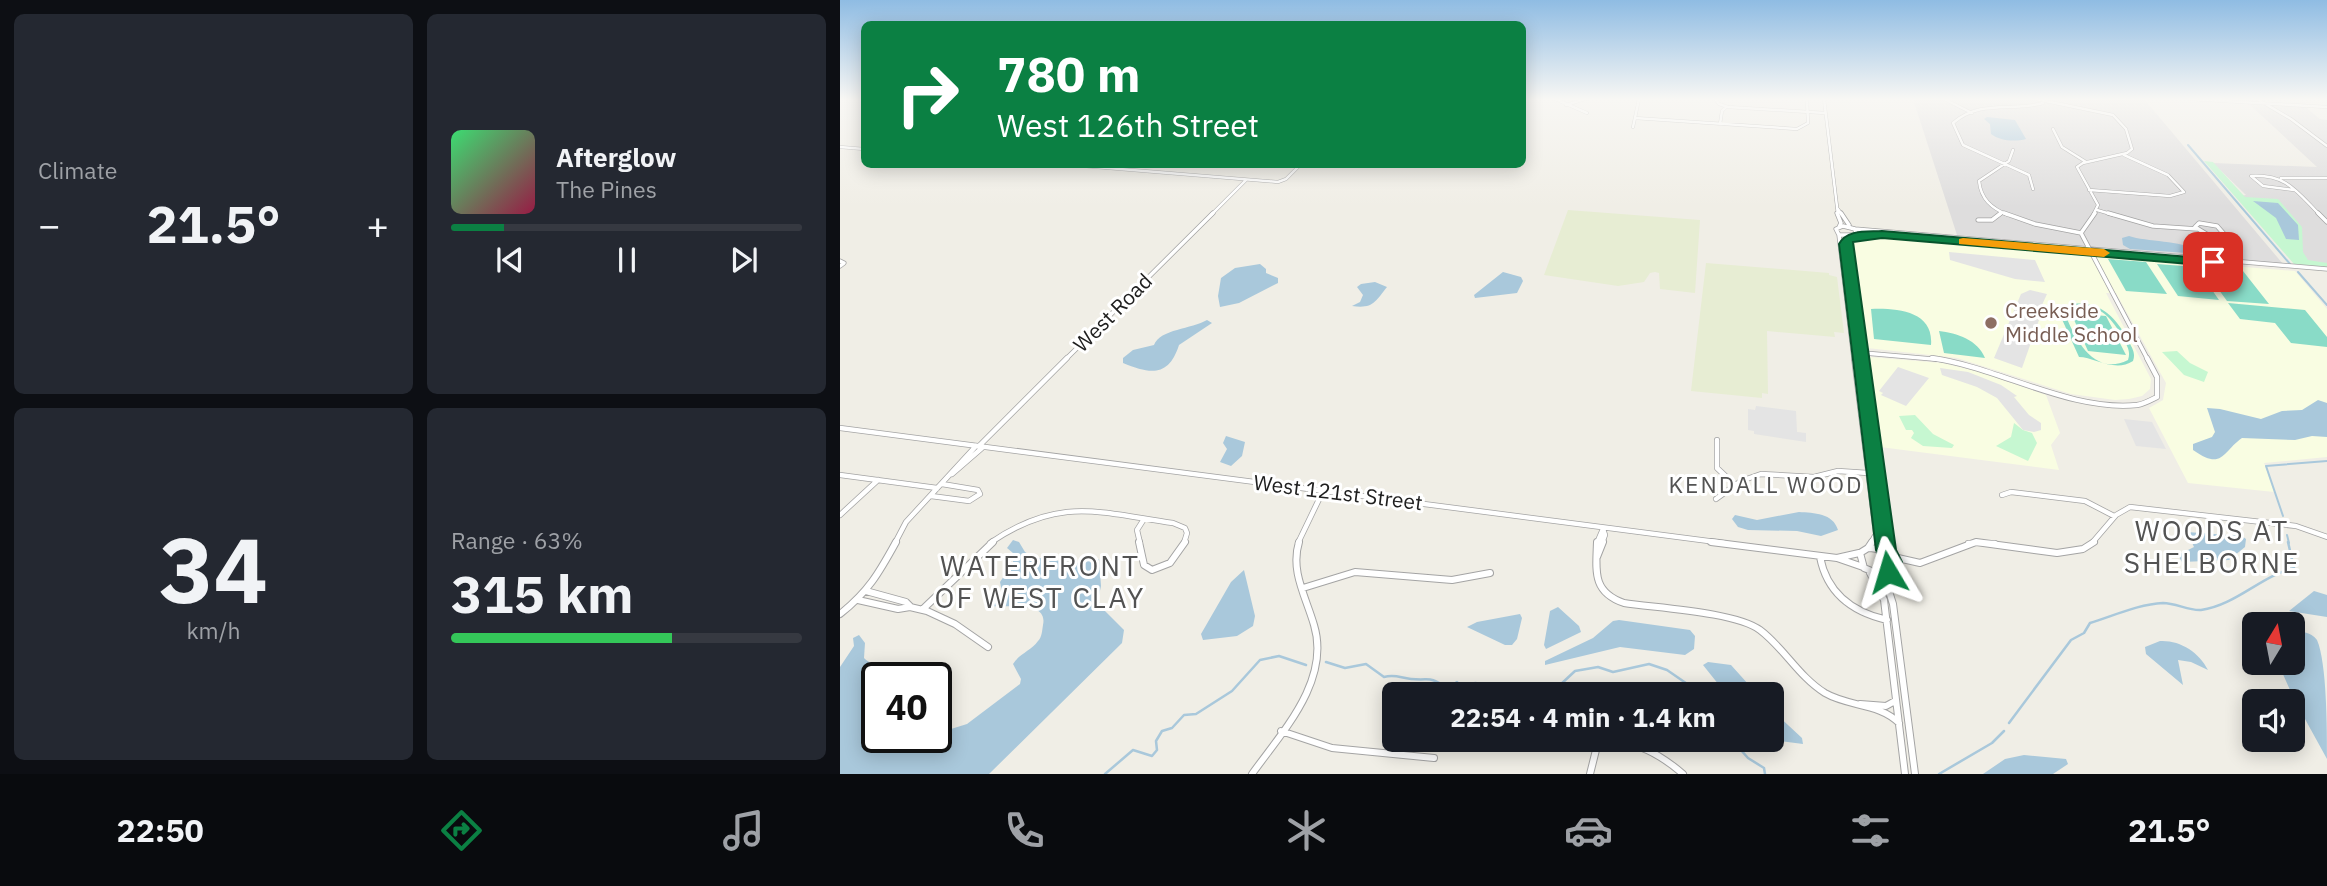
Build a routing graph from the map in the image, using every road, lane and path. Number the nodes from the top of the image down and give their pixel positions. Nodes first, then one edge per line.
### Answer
1 (1828, 135) edge
2 (1957, 135) edge
3 (2056, 135) edge
4 (2128, 135) edge
5 (2310, 135) edge
6 (2327, 146) edge
7 (840, 147) edge
8 (861, 149) edge
9 (2013, 150) dead end
10 (2123, 155) junction
11 (2086, 162) junction
12 (2006, 163) junction
13 (1097, 168) edge
14 (1297, 168) edge
15 (2280, 178) junction
16 (2327, 178) edge
17 (1246, 180) junction
18 (2033, 189) dead end
19 (2088, 190) junction
20 (2294, 190) junction
21 (1838, 209) junction
22 (2097, 210) junction
23 (2001, 213) junction
24 (1978, 220) dead end
25 (2327, 222) edge
26 (1839, 227) junction
27 (1853, 229) junction
28 (2197, 229) junction
29 (2081, 233) junction
30 (1839, 234) junction
31 (1853, 237) junction
32 (2089, 251) junction
33 (2327, 271) edge
34 (1857, 352) junction
35 (840, 428) edge
36 (1717, 440) dead end
37 (979, 447) junction
38 (1868, 474) junction
39 (840, 475) edge
40 (879, 480) junction
41 (1735, 485) junction
42 (939, 486) junction
43 (1323, 491) junction
44 (2001, 495) dead end
45 (930, 496) junction
46 (1716, 499) dead end
47 (840, 515) edge
48 (2114, 516) junction
49 (1144, 519) junction
50 (1603, 528) junction
51 (2327, 537) edge
52 (1868, 548) junction
53 (1860, 553) junction
54 (1888, 555) junction
55 (1820, 557) junction
56 (1837, 558) junction
57 (1901, 561) junction
58 (1890, 569) junction
59 (1866, 570) junction
60 (1490, 573) dead end
61 (1303, 588) junction
62 (866, 591) junction
63 (858, 600) junction
64 (911, 607) junction
65 (923, 609) junction
66 (840, 614) edge
67 (1887, 620) junction
68 (988, 647) dead end
69 (1896, 699) junction
70 (1853, 704) junction
71 (1899, 723) junction
72 (1281, 731) junction
73 (1434, 758) dead end
74 (1252, 774) edge
75 (1590, 774) edge
76 (1683, 774) edge
77 (1905, 774) edge
78 (1916, 774) edge

1 - 21 street
2 - 12 street
3 - 11 street
4 - 10 street
5 - 6 street
7 - 8 street
9 - 12 street
10 - 11 street
10 - 19 street
11 - 19 street
12 - 18 street
12 - 23 street
13 - 17 street
14 - 17 street
15 - 16 street
15 - 20 street
15 - 20 street
17 - 37 street, West Road
19 - 22 street
20 - 25 street
21 - 26 street
21 - 27 street
22 - 28 street
22 - 29 street
23 - 24 street
23 - 29 street
26 - 27 street
26 - 30 street
27 - 31 street
27 - 32 street
28 - 28 street
29 - 32 street
30 - 31 street
30 - 34 street
31 - 32 street
31 - 34 street
32 - 33 street
32 - 34 street
34 - 38 street
34 - 54 street
35 - 37 street, West 121st Street
36 - 41 street
37 - 42 street, West Road
37 - 43 street, West 121st Street
38 - 41 street
38 - 52 street
39 - 40 street
40 - 42 street
40 - 47 street
41 - 46 street
42 - 45 street, West Road
42 - 45 street
43 - 50 street, West 121st Street
43 - 61 street
44 - 48 street
45 - 62 street, West Road
48 - 51 street
48 - 57 street
49 - 49 street
49 - 65 street
50 - 55 street, West 121st Street
50 - 70 street
52 - 53 street
52 - 54 street
53 - 56 street, West 121st Street
53 - 59 street
54 - 57 street
54 - 58 street
55 - 56 street, West 121st Street
55 - 67 street
56 - 59 street, West 121st Street
57 - 58 street
58 - 59 street
58 - 78 street
59 - 67 street
60 - 61 street
61 - 72 street
62 - 63 street, West Road
62 - 64 street
63 - 64 street
63 - 66 street, West Road
64 - 65 street
65 - 68 street
67 - 69 street
69 - 70 street
69 - 71 street
70 - 71 street
71 - 77 street
72 - 73 street
72 - 74 street
75 - 76 street

